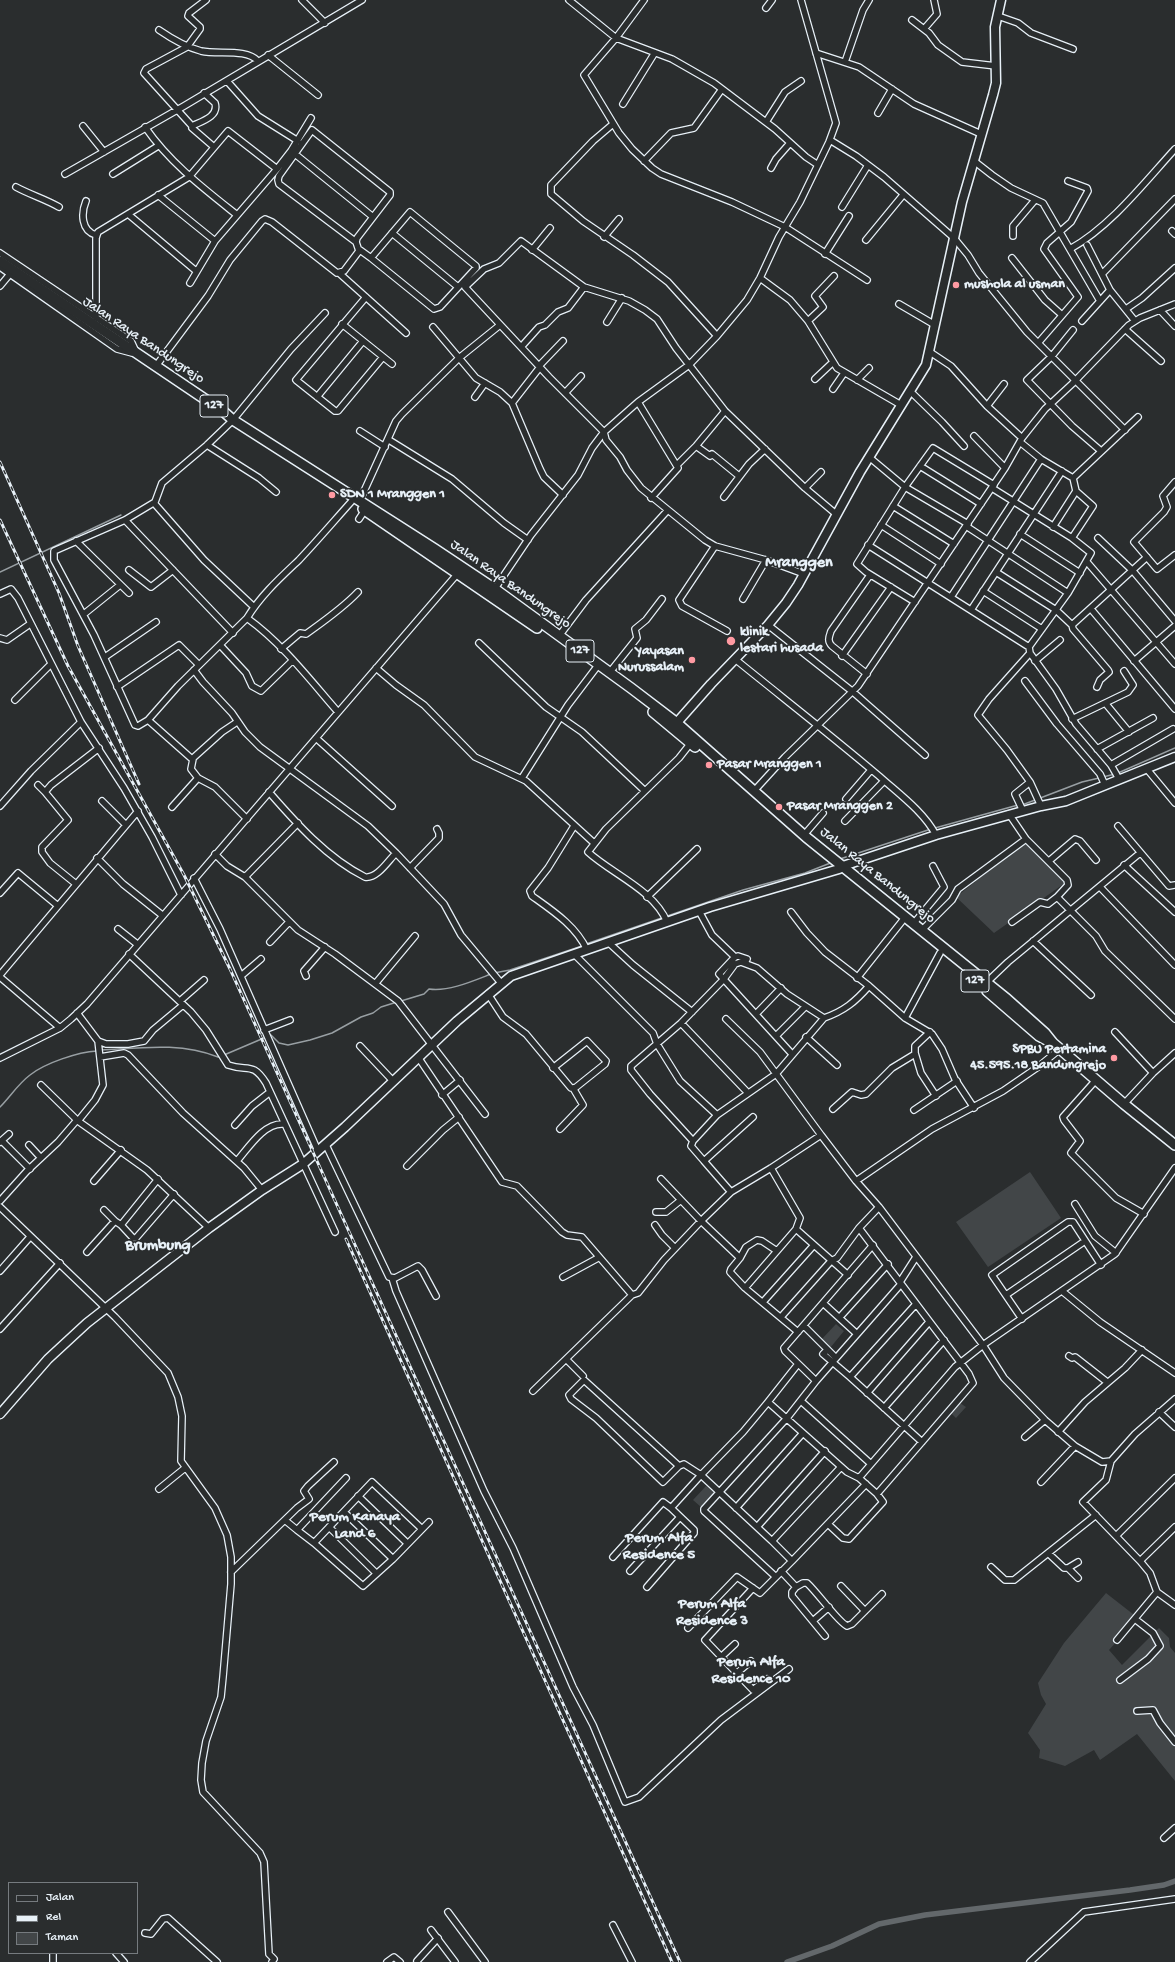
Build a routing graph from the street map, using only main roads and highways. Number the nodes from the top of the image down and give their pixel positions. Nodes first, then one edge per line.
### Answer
1 (1001, 0) edge
2 (0, 261) edge
3 (492, 592) junction
4 (629, 690) junction
5 (674, 725) junction
6 (1175, 757) edge
7 (729, 773) junction
8 (829, 858) junction
9 (839, 866) junction
10 (901, 917) junction
11 (1056, 1046) junction
12 (1175, 1145) edge
13 (0, 1414) edge

1 - 5 main road
2 - 3 main road, Jalan Raya Bandungrejo / 127
3 - 4 main road, Jalan Raya Bandungrejo / 127
3 - 4 main road, Jalan Raya Bandungrejo / 127
4 - 5 main road, Jalan Raya Bandungrejo / 127
5 - 7 main road, Jalan Raya Bandungrejo / 127
5 - 7 main road, Jalan Raya Bandungrejo / 127
6 - 9 main road
7 - 8 main road, Jalan Raya Bandungrejo / 127
7 - 8 main road, Jalan Raya Bandungrejo / 127
8 - 9 main road, Jalan Raya Bandungrejo / 127
9 - 10 main road, Jalan Raya Bandungrejo / 127
9 - 13 main road
10 - 11 main road, Jalan Raya Bandungrejo / 127
10 - 11 main road, Jalan Raya Bandungrejo / 127
11 - 12 main road, Jalan Raya Bandungrejo / 127

